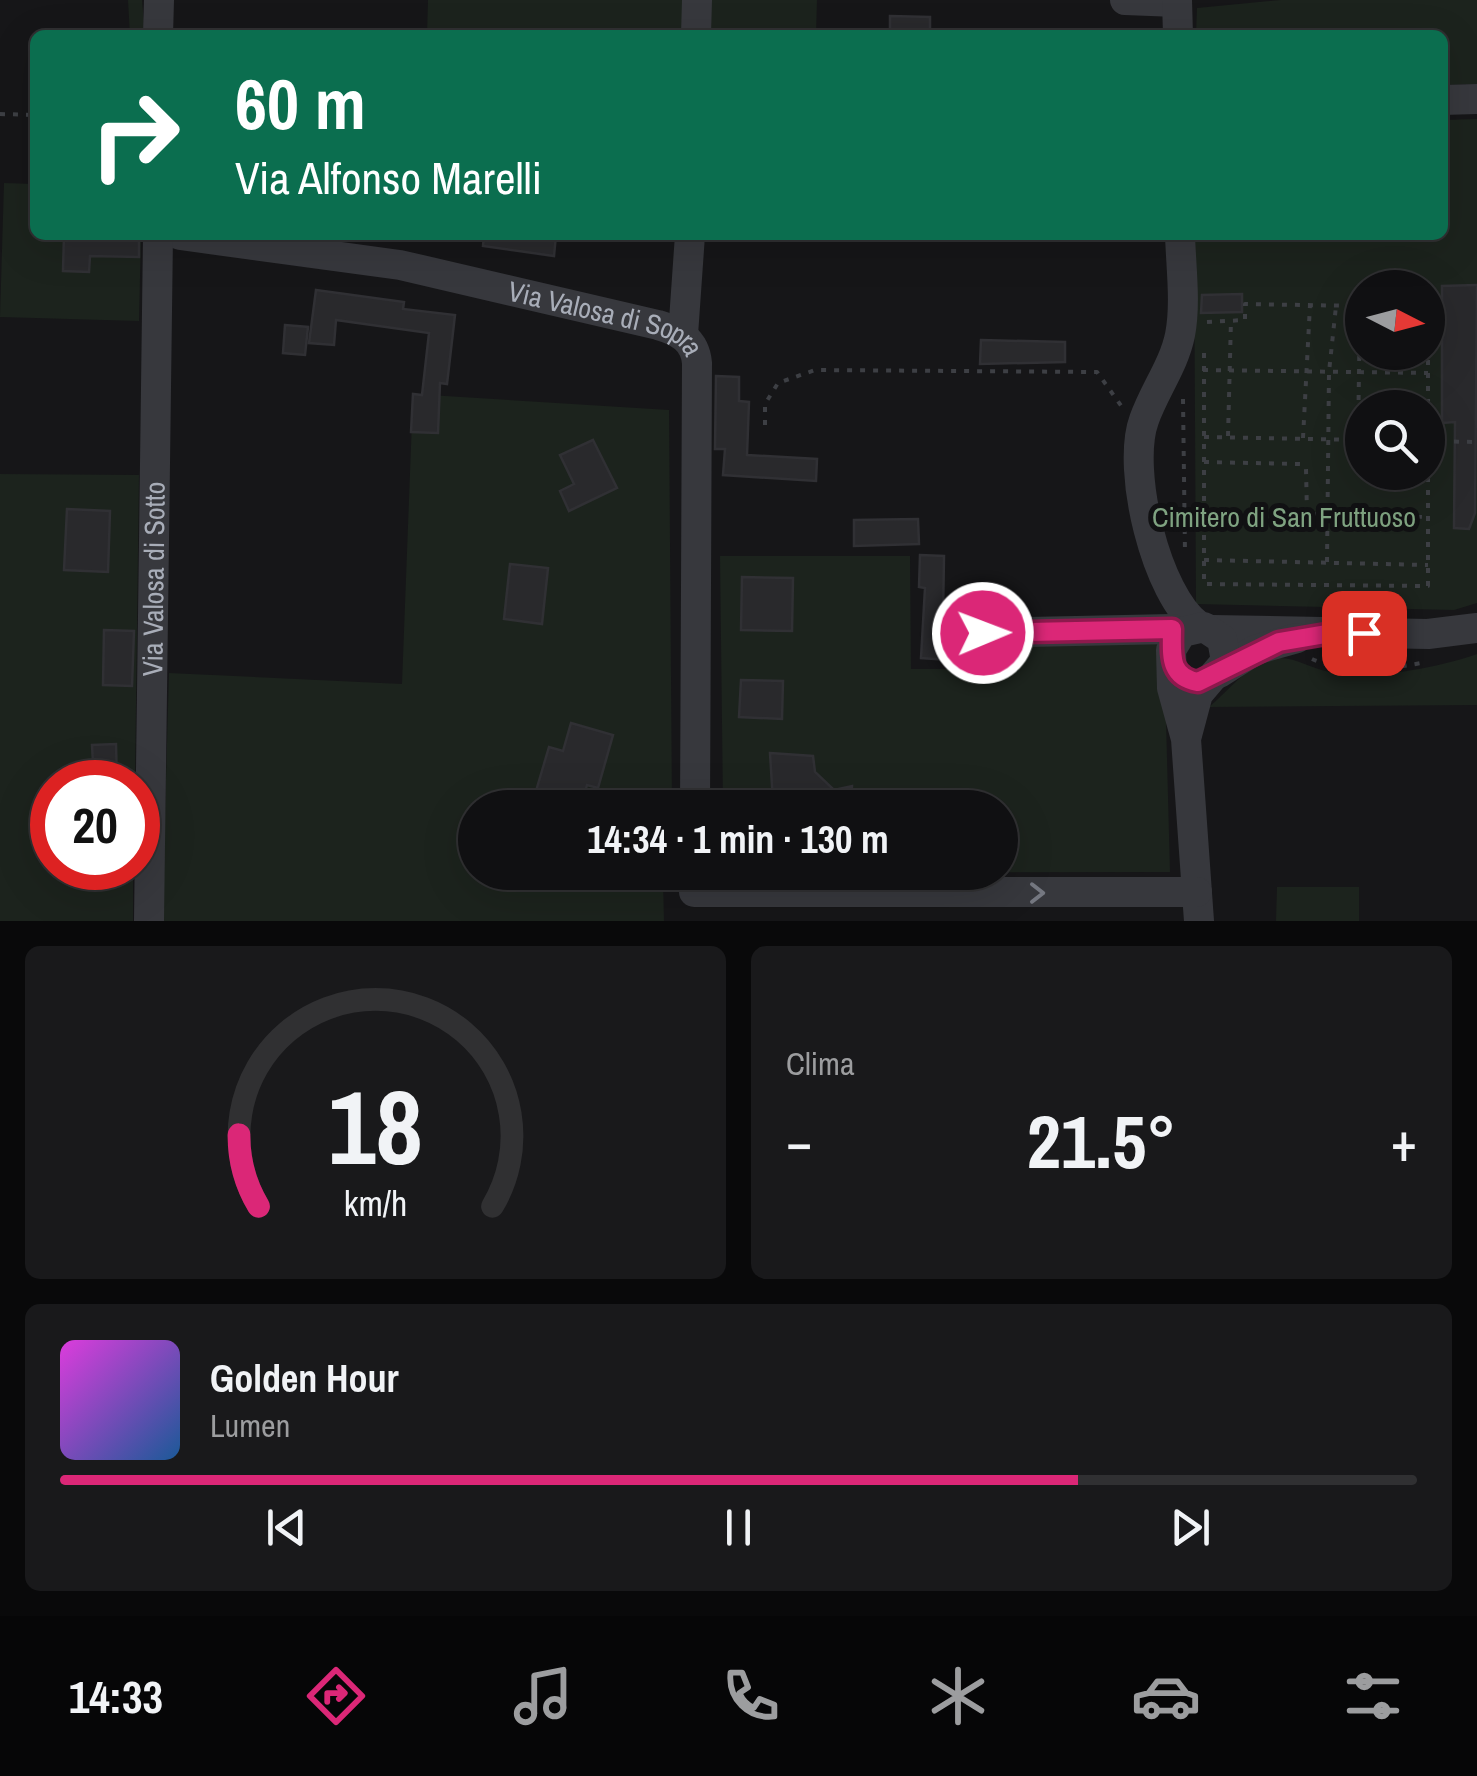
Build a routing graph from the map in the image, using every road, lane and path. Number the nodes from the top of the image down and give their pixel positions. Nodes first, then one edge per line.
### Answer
1 (158, 0) edge
2 (698, 0) edge
3 (1125, 0) edge
4 (1177, 1) edge
5 (158, 30) edge
6 (696, 30) edge
7 (1178, 30) edge
8 (1477, 99) edge
9 (1448, 100) edge
10 (0, 114) edge
11 (30, 115) edge
12 (158, 240) edge
13 (217, 240) edge
14 (690, 240) edge
15 (1180, 240) edge
16 (1310, 305) junction
17 (1336, 306) junction
18 (1345, 306) edge
19 (1231, 320) junction
20 (683, 335) junction
21 (1194, 370) dead end
22 (1204, 370) junction
23 (1229, 371) junction
24 (1303, 372) junction
25 (1329, 372) junction
26 (1359, 372) junction
27 (1428, 373) joint
28 (1183, 388) dead end
29 (1359, 390) edge
30 (1428, 390) edge
31 (765, 425) dead end
32 (1141, 428) junction
33 (1204, 436) junction
34 (1228, 437) junction
35 (1303, 438) junction
36 (1328, 439) junction
37 (1345, 440) edge
38 (1445, 441) edge
39 (1477, 442) edge
40 (1204, 462) junction
41 (1427, 490) edge
42 (1182, 510) junction
43 (1204, 512) junction
44 (1307, 514) junction
45 (1327, 514) junction
46 (1427, 517) junction
47 (1204, 560) junction
48 (1327, 562) junction
49 (1428, 565) junction
50 (1176, 576) junction
51 (1477, 628) edge
52 (983, 633) dead end
53 (1332, 633) junction
54 (1185, 638) junction
55 (1213, 677) junction
56 (1186, 739) junction
57 (694, 790) edge
58 (694, 895) edge
59 (1198, 906) edge
60 (149, 921) edge

1 - 5 street
2 - 6 street
3 - 4 street
4 - 7 street
8 - 9 street
10 - 11 path
12 - 60 street, Via Valosa di Sotto
13 - 20 street, Via Valosa di Sopra
14 - 20 street
15 - 32 street
16 - 17 path
16 - 19 path
16 - 24 path
17 - 18 path
17 - 25 path
19 - 22 path
19 - 23 path
20 - 57 street, Via Valosa di Sopra
21 - 22 path
22 - 23 path
22 - 33 path
23 - 24 path
23 - 34 path
24 - 25 path
24 - 35 path
25 - 26 path
25 - 36 path
26 - 27 path
26 - 29 path
27 - 30 path
28 - 42 path
31 - 32 path
32 - 50 street
33 - 34 path
33 - 40 path
34 - 35 path
35 - 36 path
36 - 37 path
36 - 45 path
38 - 39 path
40 - 43 path
40 - 44 path
41 - 46 path
42 - 43 path
42 - 50 path
43 - 44 path
43 - 47 path
44 - 45 path
45 - 46 path
45 - 48 path
46 - 49 path
47 - 48 path
47 - 49 path
48 - 49 path
50 - 54 street
51 - 53 street
52 - 54 street
53 - 54 street
53 - 55 street
54 - 55 street
54 - 55 street
54 - 56 street
55 - 56 street
56 - 59 street
58 -> 59 street

